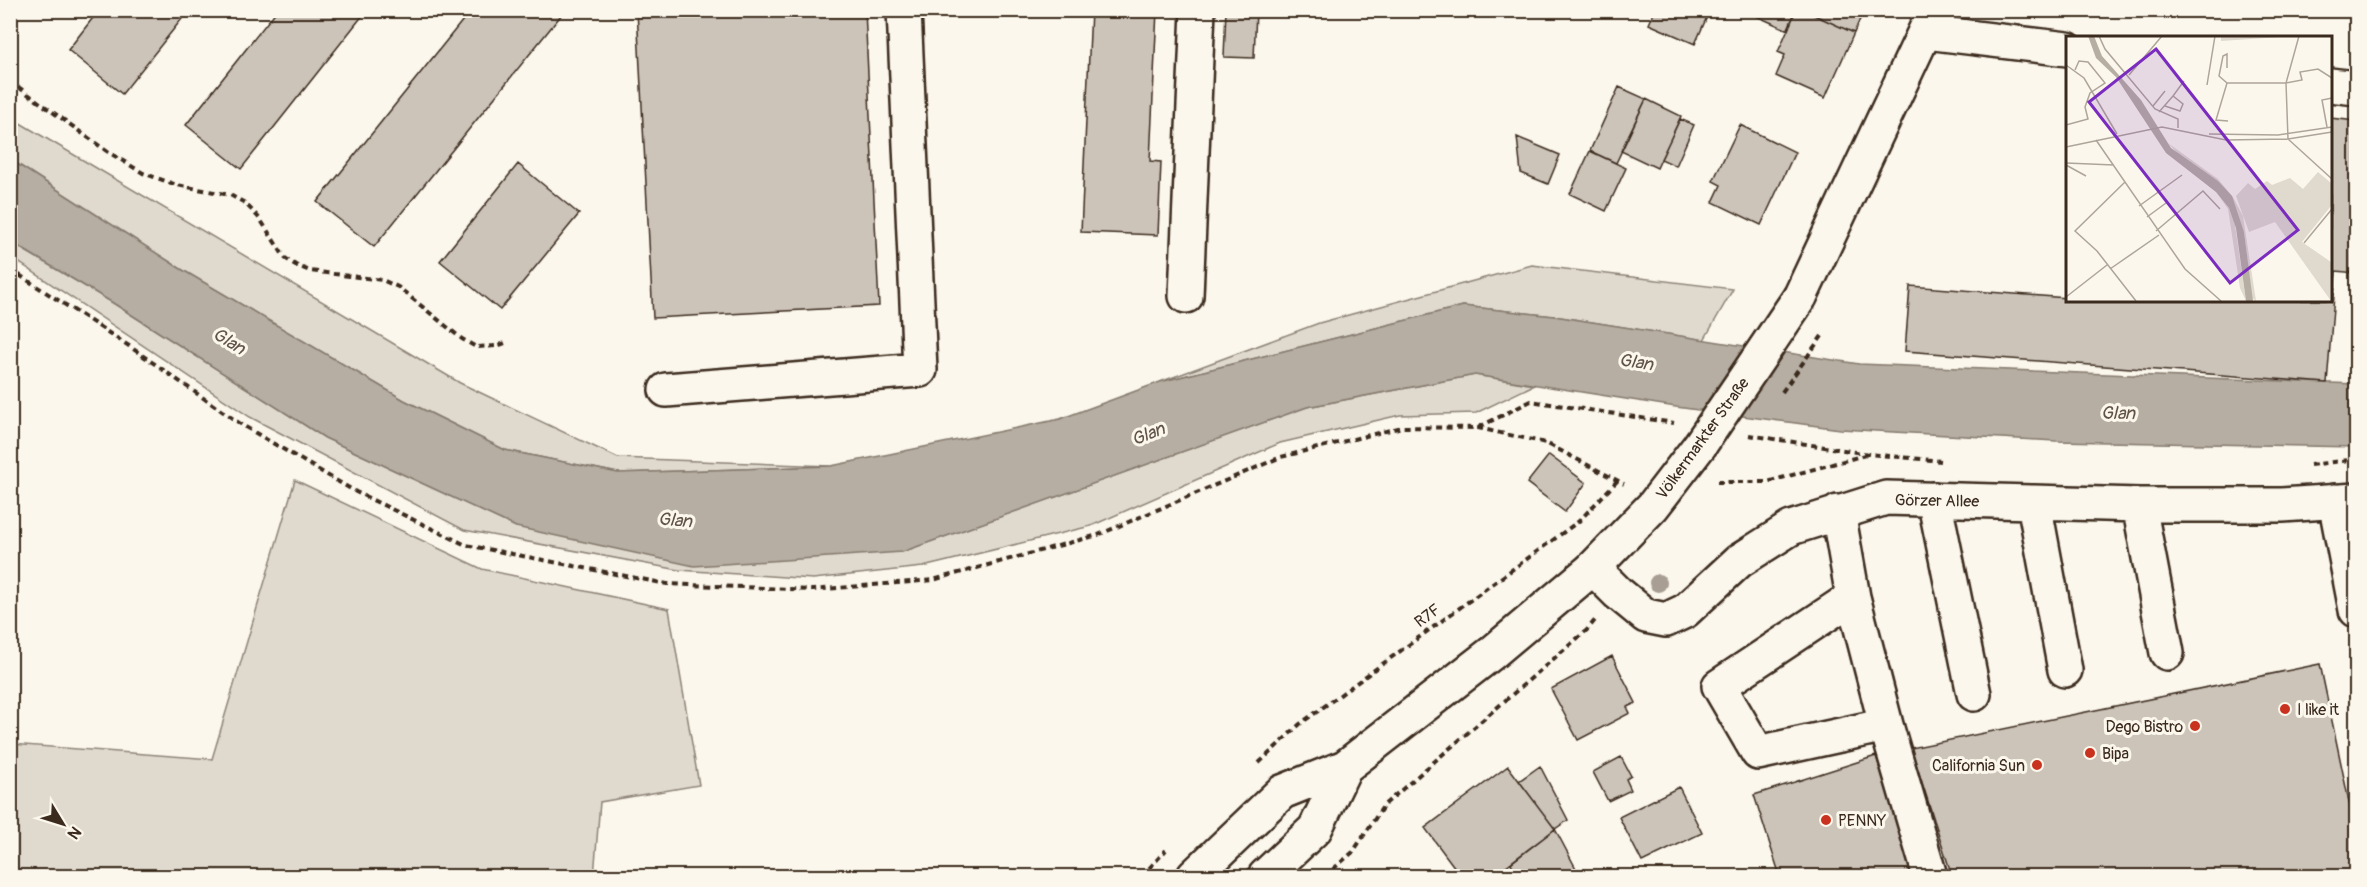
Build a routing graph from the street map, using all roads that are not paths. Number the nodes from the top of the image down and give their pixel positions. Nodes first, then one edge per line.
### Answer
1 (904, 10) edge
2 (1198, 10) edge
3 (1930, 21) edge
4 (2066, 49) edge
5 (2331, 85) edge
6 (2356, 88) edge
7 (1186, 296) dead end
8 (666, 390) dead end
9 (1934, 499) junction
10 (2346, 500) edge
11 (2034, 503) junction
12 (2139, 505) junction
13 (1838, 512) junction
14 (1593, 568) junction
15 (1853, 597) junction
16 (2356, 610) edge
17 (2167, 653) dead end
18 (2065, 670) dead end
19 (1974, 694) dead end
20 (1886, 725) junction
21 (1345, 767) junction
22 (1194, 876) edge
23 (1265, 876) edge
24 (1930, 876) edge

1 - 8 main road
2 - 7 main road
3 - 4 main road
3 - 14 main road, Völkermarkter Straße, bridge
5 - 6 main road
9 - 11 main road, Görzer Allee
9 - 13 main road, Görzer Allee
9 - 19 main road
10 - 12 main road, Görzer Allee
10 - 16 main road, Görzer Allee
11 - 12 main road, Görzer Allee
11 - 18 main road
12 - 17 main road
13 - 14 main road, Görzer Allee
13 - 15 main road
14 - 21 main road, Völkermarkter Straße
15 - 20 main road
15 - 20 main road
20 - 24 main road
21 - 22 main road, Völkermarkter Straße
21 - 23 main road, Völkermarkter Straße

